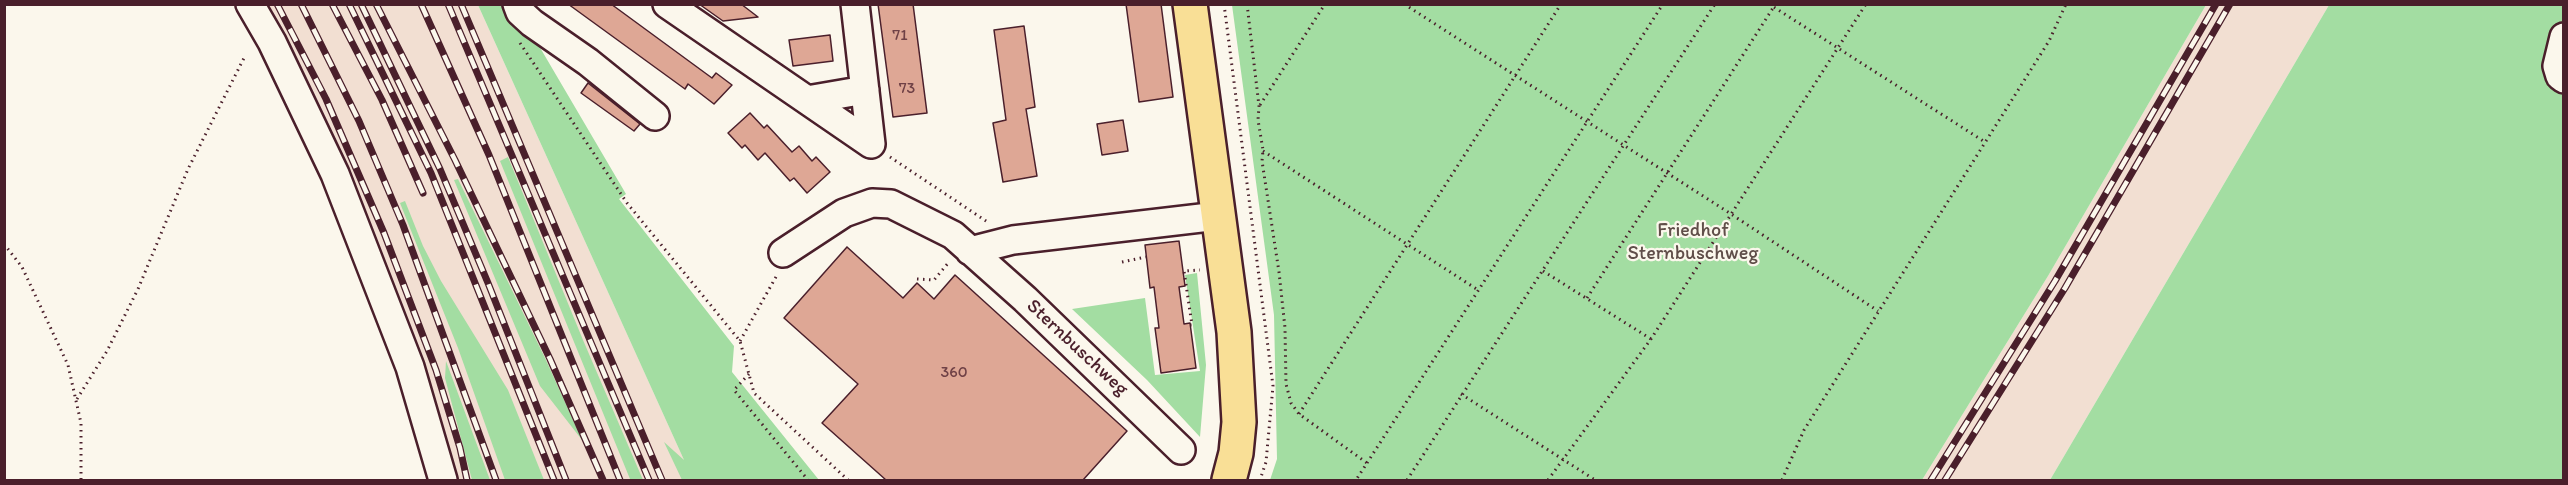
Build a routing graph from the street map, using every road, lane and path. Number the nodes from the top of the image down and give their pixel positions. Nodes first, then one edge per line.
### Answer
1 (250, 4) edge
2 (517, 4) edge
3 (667, 4) edge
4 (855, 4) edge
5 (1190, 4) edge
6 (1224, 4) edge
7 (1247, 4) edge
8 (1325, 4) edge
9 (1404, 4) edge
10 (1561, 4) edge
11 (1663, 4) edge
12 (1715, 4) edge
13 (1769, 4) edge
14 (1866, 4) edge
15 (2066, 4) edge
16 (1773, 8) junction
17 (516, 37) dead end
18 (2564, 37) edge
19 (1837, 49) junction
20 (244, 58) dead end
21 (1515, 76) junction
22 (2564, 80) edge
23 (865, 90) junction
24 (807, 100) junction
25 (1260, 106) junction
26 (655, 116) dead end
27 (1587, 122) junction
28 (1985, 142) junction
29 (871, 144) junction
30 (1624, 145) junction
31 (1263, 150) junction
32 (1667, 173) junction
33 (1731, 214) junction
34 (1218, 216) junction
35 (996, 228) dead end
36 (1408, 243) junction
37 (4, 244) edge
38 (970, 250) junction
39 (783, 253) joint
40 (1146, 257) dead end
41 (1122, 262) dead end
42 (943, 269) dead end
43 (1203, 269) dead end
44 (1543, 270) junction
45 (917, 279) dead end
46 (1478, 290) junction
47 (1587, 298) junction
48 (1878, 311) junction
49 (1190, 325) dead end
50 (1651, 339) junction
51 (740, 341) junction
52 (749, 374) junction
53 (1461, 394) junction
54 (77, 399) junction
55 (1299, 414) junction
56 (1181, 450) dead end
57 (1562, 459) junction
58 (1367, 463) junction
59 (81, 480) edge
60 (443, 480) edge
61 (808, 480) edge
62 (848, 480) edge
63 (1229, 480) edge
64 (1260, 480) edge
65 (1356, 480) edge
66 (1407, 480) edge
67 (1548, 480) edge
68 (1595, 480) edge
69 (1782, 480) edge

1 - 60 street
2 - 26 street
3 - 24 street
4 - 23 street
5 - 34 main road
6 - 64 path
7 - 25 path
8 - 25 path
9 - 21 path
10 - 21 path
11 - 27 path
12 - 30 path
13 - 16 path
14 - 19 path
15 - 28 path
16 - 19 path
16 - 32 path
17 - 51 path
18 - 22 street
19 - 28 path
19 - 33 path
20 - 54 path
21 - 27 path
21 - 36 path
23 - 24 street
23 - 29 street
24 - 29 street
25 - 31 path
27 - 30 path
27 - 46 path
28 - 48 path
29 - 35 path
30 - 32 path
30 - 44 path
31 - 36 path
31 - 55 path
32 - 33 path
32 - 47 path
33 - 48 path
33 - 50 path
34 - 38 street
34 - 63 main road
36 - 46 path
36 - 55 path
37 - 54 path
38 - 39 street, Sternbuschweg
38 - 56 street, Sternbuschweg
39 - 51 path
40 - 41 path
42 - 45 path
43 - 49 path
44 - 47 path
44 - 53 path
46 - 58 path
47 - 50 path
48 - 69 path
50 - 57 path
51 - 52 path
52 - 61 path
52 - 62 path
53 - 57 path
53 - 66 path
54 - 59 path
55 - 58 path
57 - 67 path
57 - 68 path
58 - 65 path

